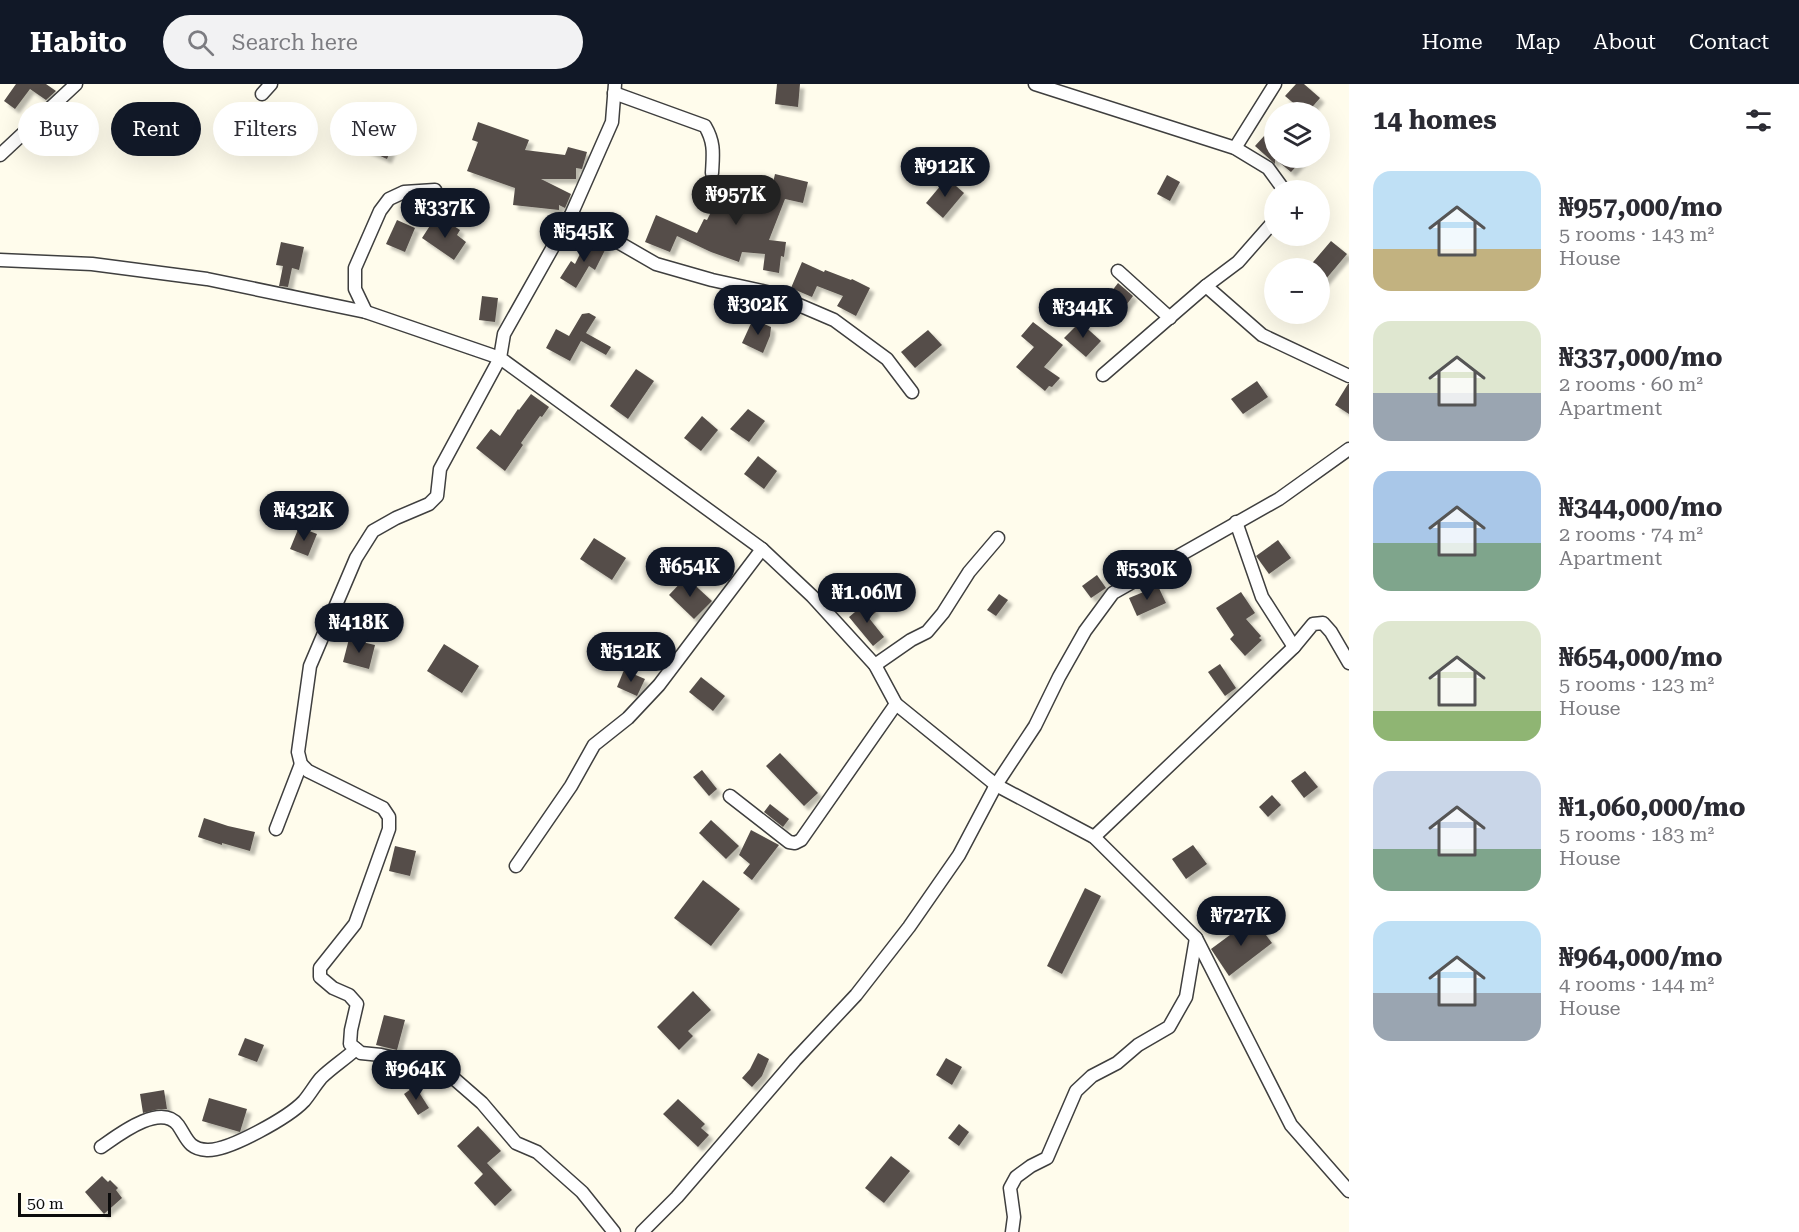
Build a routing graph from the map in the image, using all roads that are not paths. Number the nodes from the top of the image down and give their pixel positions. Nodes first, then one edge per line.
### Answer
1 (76, 84) edge
2 (272, 84) edge
3 (1035, 84) edge
4 (1275, 84) edge
5 (615, 88) edge
6 (262, 94) dead end
7 (1235, 148) junction
8 (0, 154) edge
9 (712, 173) dead end
10 (1277, 180) edge
11 (435, 190) dead end
12 (571, 215) junction
13 (1264, 232) edge
14 (0, 260) edge
15 (1118, 271) dead end
16 (1206, 286) junction
17 (366, 312) junction
18 (1170, 318) junction
19 (500, 358) junction
20 (1103, 375) dead end
21 (1349, 376) edge
22 (912, 392) dead end
23 (1349, 449) edge
24 (1236, 522) junction
25 (998, 538) dead end
26 (762, 549) junction
27 (1294, 647) junction
28 (1349, 663) edge
29 (875, 665) junction
30 (896, 704) junction
31 (301, 764) junction
32 (996, 785) junction
33 (730, 796) dead end
34 (276, 829) dead end
35 (1094, 837) junction
36 (516, 866) dead end
37 (1196, 938) junction
38 (356, 1049) junction
39 (101, 1148) dead end
40 (1349, 1191) edge
41 (1011, 1231) edge
42 (614, 1232) edge
43 (642, 1232) edge

1 - 8 street
2 - 6 street
3 - 7 street
4 - 7 street
5 - 9 street
5 - 12 street
7 - 10 street
11 - 17 street
12 - 19 street
12 - 22 street
13 - 16 street
14 - 17 street
15 - 18 street
16 - 18 street
16 - 21 street
17 - 19 street
18 - 20 street
19 - 26 street
19 - 31 street
23 - 24 street
24 - 27 street
24 - 32 street
25 - 29 street
26 - 29 street
26 - 36 street
27 - 28 street
27 - 35 street
29 - 30 street
30 - 32 street
30 - 33 street
31 - 34 street
31 - 38 street
32 - 35 street
32 - 43 street
35 - 37 street
37 - 40 street
37 - 41 street
38 - 39 street
38 - 42 street

